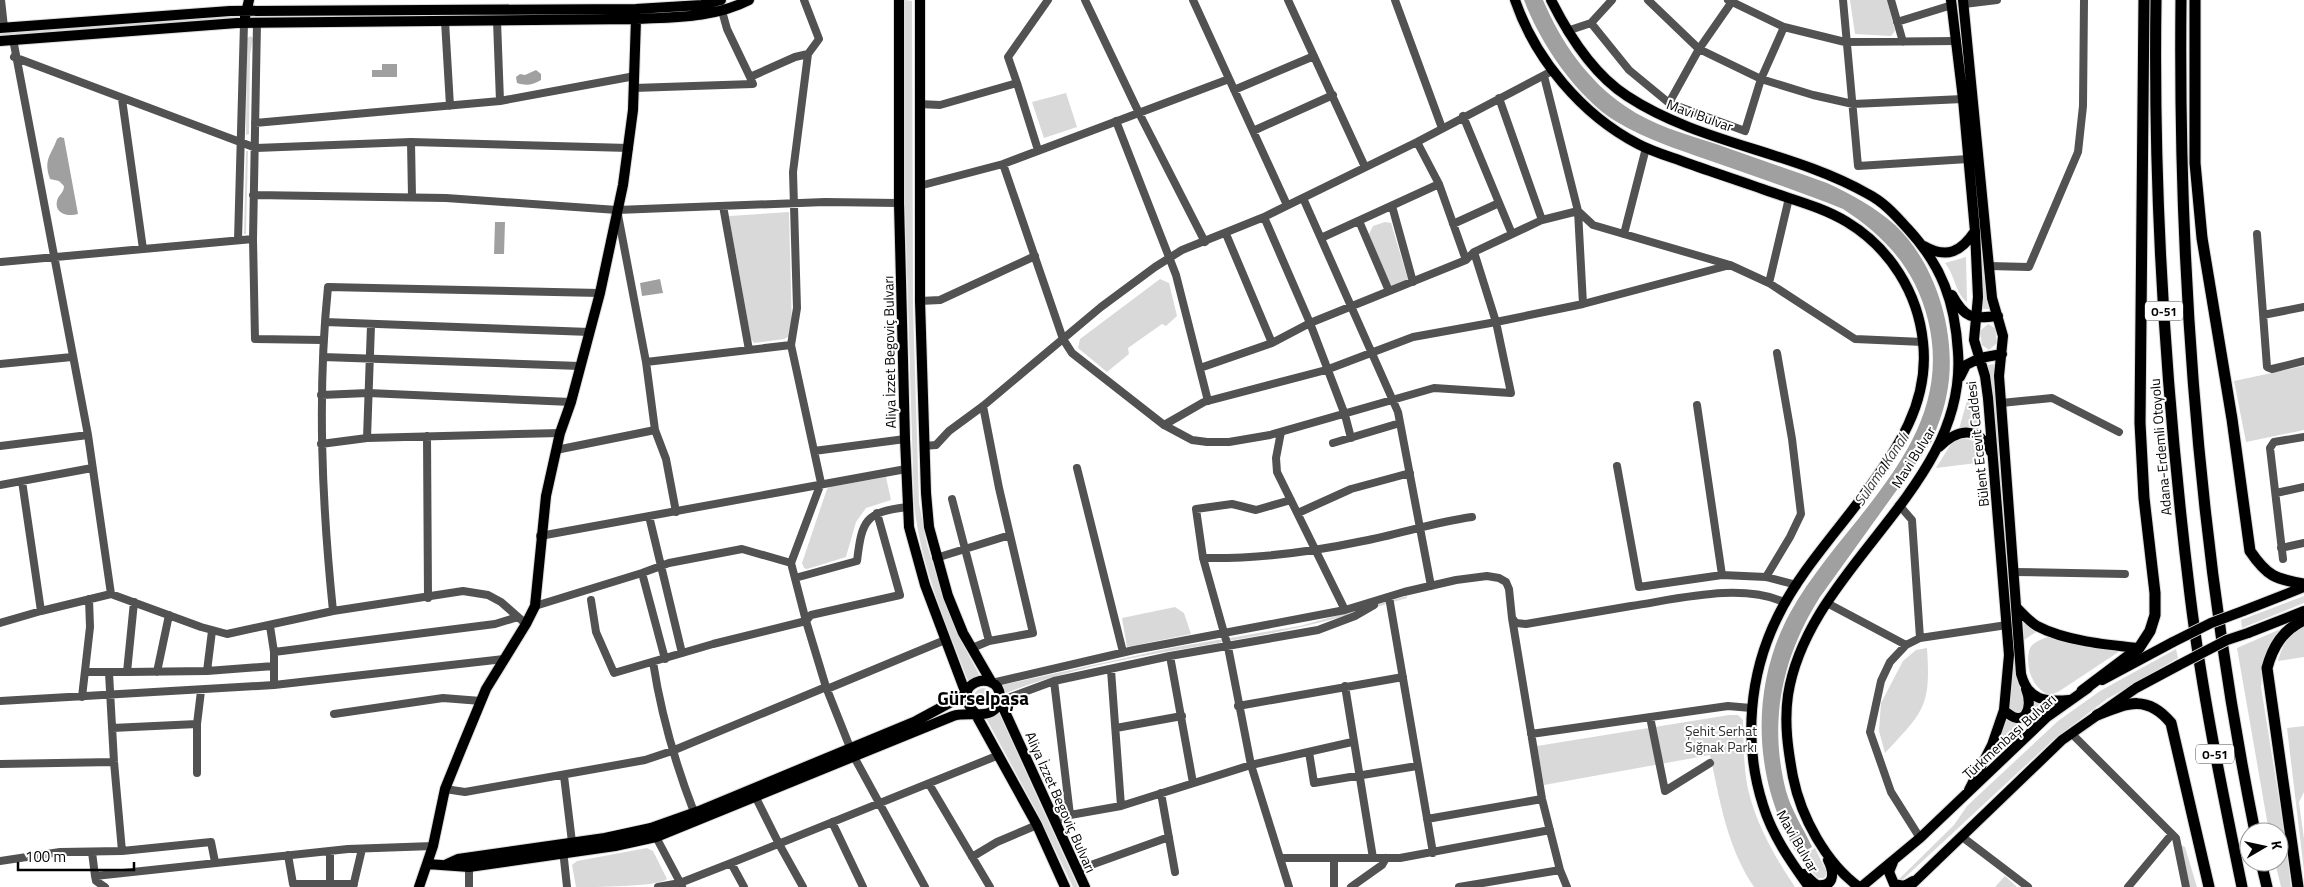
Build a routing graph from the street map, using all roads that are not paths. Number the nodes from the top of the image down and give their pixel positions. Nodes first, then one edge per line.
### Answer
1 (1, 0) edge
2 (248, 0) edge
3 (259, 0) edge
4 (749, 0) edge
5 (804, 0) edge
6 (899, 0) edge
7 (920, 0) edge
8 (1048, 0) edge
9 (1085, 0) edge
10 (1193, 0) edge
11 (1288, 0) edge
12 (1395, 0) edge
13 (1515, 0) edge
14 (1551, 0) edge
15 (1612, 0) edge
16 (1648, 0) edge
17 (1843, 0) edge
18 (1891, 0) edge
19 (1997, 0) edge
20 (2084, 0) edge
21 (2144, 0) edge
22 (2156, 0) edge
23 (2181, 0) edge
24 (2195, 0) edge
25 (1730, 1) edge
26 (1964, 2) edge
27 (1952, 3) edge
28 (467, 5) edge
29 (547, 5) edge
30 (722, 5) edge
31 (636, 10) edge
32 (246, 11) junction
33 (258, 11) junction
34 (444, 21) junction
35 (498, 21) junction
36 (1897, 22) junction
37 (244, 23) junction
38 (257, 23) junction
39 (1591, 23) junction
40 (2, 27) edge
41 (1784, 27) junction
42 (1567, 31) junction
43 (12, 39) junction
44 (0, 40) edge
45 (1957, 41) junction
46 (1845, 42) junction
47 (1902, 42) junction
48 (1699, 49) junction
49 (808, 54) junction
50 (1314, 56) junction
51 (14, 57) junction
52 (1548, 73) junction
53 (635, 76) junction
54 (750, 77) junction
55 (1762, 78) junction
56 (1229, 79) junction
57 (1016, 83) junction
58 (634, 88) junction
59 (1234, 90) junction
60 (1333, 95) junction
61 (122, 98) junction
62 (1499, 98) junction
63 (1964, 100) junction
64 (500, 101) junction
65 (1669, 103) junction
66 (919, 104) junction
67 (1852, 104) junction
68 (450, 106) junction
69 (1139, 113) junction
70 (1464, 116) junction
71 (1116, 121) junction
72 (254, 123) junction
73 (1442, 128) junction
74 (1253, 131) junction
75 (411, 142) junction
76 (1416, 142) junction
77 (240, 143) junction
78 (254, 148) junction
79 (628, 148) junction
80 (1646, 148) junction
81 (1038, 150) junction
82 (1968, 159) junction
83 (1003, 164) junction
84 (1365, 167) junction
85 (1439, 184) junction
86 (919, 186) junction
87 (253, 195) junction
88 (412, 197) junction
89 (1303, 198) junction
90 (1789, 198) junction
91 (794, 203) junction
92 (899, 203) junction
93 (1499, 204) junction
94 (1287, 205) junction
95 (723, 206) junction
96 (1392, 206) junction
97 (617, 210) junction
98 (1578, 210) junction
99 (1264, 217) junction
100 (1542, 220) junction
101 (1358, 221) junction
102 (1453, 224) junction
103 (1975, 231) junction
104 (1226, 234) junction
105 (1512, 234) junction
106 (1624, 234) junction
107 (2257, 234) dead end
108 (1320, 238) junction
109 (253, 239) junction
110 (238, 240) junction
111 (1206, 242) junction
112 (1922, 245) junction
113 (143, 248) junction
114 (1474, 252) junction
115 (1035, 256) junction
116 (53, 258) junction
117 (1168, 259) junction
118 (1466, 260) junction
119 (1, 262) edge
120 (1730, 265) junction
121 (1989, 266) junction
122 (1413, 282) junction
123 (1945, 282) junction
124 (1769, 283) junction
125 (1390, 291) junction
126 (600, 293) junction
127 (920, 301) junction
128 (1583, 304) junction
129 (1352, 307) junction
130 (2304, 307) edge
131 (2263, 315) junction
132 (1998, 316) junction
133 (1976, 318) junction
134 (325, 322) junction
135 (1496, 322) junction
136 (1310, 323) junction
137 (371, 325) junction
138 (590, 332) junction
139 (1063, 339) junction
140 (323, 340) junction
141 (1923, 342) junction
142 (1272, 343) junction
143 (792, 345) junction
144 (749, 350) junction
145 (1372, 353) junction
146 (1777, 353) dead end
147 (2002, 354) junction
148 (72, 357) junction
149 (323, 357) junction
150 (370, 358) junction
151 (1980, 358) junction
152 (2304, 360) edge
153 (646, 362) junction
154 (0, 364) edge
155 (580, 366) junction
156 (1200, 368) junction
157 (1326, 370) junction
158 (1957, 382) junction
159 (368, 394) junction
160 (321, 395) junction
161 (1393, 399) junction
162 (1208, 401) junction
163 (571, 402) junction
164 (2001, 403) junction
165 (1697, 405) dead end
166 (983, 406) junction
167 (1345, 415) junction
168 (1400, 424) junction
169 (1164, 425) junction
170 (655, 430) junction
171 (1280, 432) junction
172 (2119, 432) dead end
173 (560, 433) junction
174 (88, 435) junction
175 (428, 436) junction
176 (367, 438) junction
177 (1351, 438) junction
178 (2304, 438) edge
179 (905, 439) junction
180 (1333, 443) dead end
181 (322, 444) junction
182 (0, 446) edge
183 (924, 446) junction
184 (1937, 449) junction
185 (556, 450) junction
186 (814, 451) junction
187 (1994, 456) junction
188 (1618, 466) dead end
189 (92, 468) junction
190 (1077, 468) dead end
191 (906, 469) junction
192 (1410, 473) junction
193 (22, 481) junction
194 (821, 483) junction
195 (0, 485) edge
196 (2304, 487) edge
197 (2276, 492) junction
198 (952, 499) dead end
199 (1291, 500) junction
200 (1899, 505) junction
201 (908, 507) junction
202 (676, 512) junction
203 (877, 513) junction
204 (1298, 513) junction
205 (650, 516) junction
206 (1472, 517) dead end
207 (1420, 527) junction
208 (1010, 535) junction
209 (540, 536) junction
210 (2304, 543) edge
211 (2282, 548) junction
212 (966, 549) junction
213 (1316, 549) junction
214 (936, 558) junction
215 (1203, 558) junction
216 (2284, 560) dead end
217 (791, 563) junction
218 (662, 565) junction
219 (2014, 572) junction
220 (642, 573) junction
221 (2125, 574) dead end
222 (1722, 575) junction
223 (1766, 577) junction
224 (795, 578) junction
225 (1797, 585) junction
226 (2304, 585) edge
227 (1431, 586) junction
228 (111, 594) junction
229 (1389, 597) junction
230 (428, 598) junction
231 (89, 599) junction
232 (591, 600) dead end
233 (134, 602) junction
234 (1786, 602) junction
235 (1827, 603) junction
236 (534, 606) junction
237 (2017, 608) junction
238 (334, 610) junction
239 (1345, 610) junction
240 (41, 611) junction
241 (2304, 611) edge
242 (170, 615) junction
243 (518, 617) junction
244 (1512, 618) junction
245 (2304, 620) edge
246 (806, 621) junction
247 (0, 623) edge
248 (526, 624) junction
249 (2007, 625) junction
250 (270, 626) junction
251 (212, 631) junction
252 (1224, 632) junction
253 (1920, 638) junction
254 (945, 640) junction
255 (989, 641) junction
256 (1906, 645) junction
257 (1228, 647) junction
258 (972, 648) junction
259 (2139, 648) junction
260 (274, 652) junction
261 (1123, 652) junction
262 (682, 653) junction
263 (1170, 656) junction
264 (504, 659) junction
265 (665, 659) junction
266 (653, 662) junction
267 (274, 666) junction
268 (1111, 670) junction
269 (207, 671) junction
270 (85, 672) junction
271 (109, 672) junction
272 (127, 672) junction
273 (157, 672) junction
274 (1403, 677) junction
275 (1054, 681) junction
276 (992, 683) junction
277 (2024, 684) junction
278 (274, 685) junction
279 (1345, 686) junction
280 (826, 688) junction
281 (201, 691) junction
282 (2082, 691) junction
283 (966, 694) junction
284 (110, 695) junction
285 (82, 697) junction
286 (1000, 700) junction
287 (2070, 700) junction
288 (0, 701) edge
289 (482, 701) junction
290 (1238, 706) junction
291 (1751, 708) junction
292 (2004, 710) junction
293 (975, 713) junction
294 (334, 714) dead end
295 (2096, 715) junction
296 (1182, 716) junction
297 (1650, 717) junction
298 (197, 724) junction
299 (112, 728) junction
300 (1116, 728) junction
301 (1531, 734) junction
302 (2070, 734) junction
303 (1352, 742) junction
304 (672, 751) junction
305 (852, 751) junction
306 (1309, 752) junction
307 (999, 755) junction
308 (114, 762) junction
309 (1710, 763) dead end
310 (0, 764) edge
311 (1251, 765) junction
312 (1417, 766) junction
313 (198, 773) dead end
314 (1359, 775) junction
315 (564, 776) junction
316 (1193, 783) junction
317 (929, 784) junction
318 (445, 789) junction
319 (1969, 790) junction
320 (1161, 793) junction
321 (755, 796) junction
322 (1542, 799) junction
323 (879, 804) junction
324 (1122, 806) junction
325 (694, 812) junction
326 (1070, 815) junction
327 (1427, 819) junction
328 (832, 822) junction
329 (1055, 822) junction
330 (2253, 822) edge
331 (1037, 825) junction
332 (1550, 830) junction
333 (2172, 834) junction
334 (1961, 836) junction
335 (656, 837) junction
336 (1169, 837) junction
337 (1920, 838) junction
338 (778, 844) junction
339 (1821, 844) junction
340 (433, 846) junction
341 (566, 846) junction
342 (362, 849) junction
343 (122, 851) junction
344 (330, 851) junction
345 (92, 852) junction
346 (1433, 853) junction
347 (288, 855) junction
348 (1899, 856) junction
349 (972, 857) junction
350 (1281, 858) junction
351 (1334, 858) junction
352 (1373, 858) junction
353 (1386, 858) junction
354 (0, 862) edge
355 (215, 862) junction
356 (1790, 862) junction
357 (427, 864) junction
358 (446, 864) junction
359 (731, 864) junction
360 (469, 866) junction
361 (1077, 870) junction
362 (1560, 870) junction
363 (1176, 872) dead end
364 (2263, 872) edge
365 (95, 876) junction
366 (1918, 878) junction
367 (330, 884) junction
368 (354, 885) edge
369 (682, 885) edge
370 (105, 887) edge
371 (419, 887) edge
372 (469, 887) edge
373 (567, 887) edge
374 (658, 887) edge
375 (744, 887) edge
376 (803, 887) edge
377 (863, 887) edge
378 (925, 887) edge
379 (990, 887) edge
380 (1066, 887) edge
381 (1085, 887) edge
382 (1289, 887) edge
383 (1334, 887) edge
384 (1351, 887) edge
385 (1460, 887) edge
386 (1567, 887) edge
387 (1808, 887) edge
388 (1860, 887) edge
389 (1909, 887) edge
390 (2028, 887) edge
391 (2128, 887) edge
392 (2186, 887) edge
393 (2209, 887) edge
394 (2242, 887) edge
395 (2266, 887) edge
396 (2298, 887) edge

1 - 40 street
2 - 32 main road
3 - 33 main road
4 - 30 main road
5 - 49 street
6 - 92 main road, Aliya İzzet Begoviç Bulvarı
7 - 66 main road
8 - 57 street
9 - 69 street
10 - 56 street
11 - 50 street
12 - 73 street
13 - 52 main road, Mavi Bulvar
14 - 42 main road, Mavi Bulvar
15 - 39 street
16 - 48 street
17 - 46 street
18 - 36 street
19 - 26 street
20 - 121 street
21 - 259 highway
22 - 394 highway, Adana-Erdemli Otoyolu / O-51
23 - 330 highway, O-51
24 - 226 highway
25 - 41 street
25 - 48 street
26 - 121 main road, Bülent Ecevit Caddesi
27 - 36 street
27 - 45 main road, Bülent Ecevit Caddesi
28 - 29 main road
28 - 33 main road
29 - 31 main road
30 - 31 main road
30 - 54 street
31 - 35 main road
31 - 53 main road
32 - 33 main road
32 - 37 main road
32 - 40 main road
33 - 38 main road
34 - 35 main road
34 - 38 main road
34 - 68 street
35 - 64 street
36 - 47 street
37 - 38 main road
37 - 43 main road
37 - 77 street
38 - 72 street
39 - 42 street
39 - 65 street
41 - 46 street
41 - 55 street
42 - 112 main road, Mavi Bulvar
43 - 44 main road
43 - 51 street
45 - 47 street
45 - 63 main road, Bülent Ecevit Caddesi
46 - 47 street
46 - 67 street
48 - 55 street
48 - 65 street
49 - 54 street
49 - 91 street
50 - 59 street
50 - 60 street
51 - 61 street
51 - 116 street
52 - 62 street
52 - 80 main road, Mavi Bulvar
52 - 98 street
53 - 58 main road
53 - 64 street
54 - 58 street
55 - 65 street
55 - 67 street
56 - 59 street
56 - 69 street
57 - 66 street
57 - 81 street
58 - 79 main road
59 - 74 street
60 - 74 street
60 - 84 street
61 - 77 street
61 - 113 street
62 - 70 street
62 - 100 street
63 - 67 street
63 - 82 main road, Bülent Ecevit Caddesi
64 - 68 street
66 - 86 main road
67 - 82 street
68 - 72 street
69 - 71 street
69 - 111 street
70 - 73 street
70 - 93 street
71 - 81 street
71 - 117 street
72 - 78 street
73 - 76 street
74 - 94 street
75 - 78 street
75 - 79 street
75 - 88 street
76 - 84 street
76 - 85 street
77 - 78 street
77 - 110 street
78 - 87 street
79 - 97 main road
80 - 90 main road, Mavi Bulvar
80 - 106 street
81 - 83 street
82 - 103 main road, Bülent Ecevit Caddesi
83 - 86 street
83 - 115 street
84 - 89 street
85 - 96 street
85 - 102 street
86 - 127 main road
87 - 88 street
87 - 109 street
88 - 97 street
89 - 94 street
89 - 108 street
90 - 124 street
90 - 141 main road, Mavi Bulvar
91 - 92 street
91 - 95 street
91 - 143 street
92 - 179 main road, Aliya İzzet Begoviç Bulvarı
93 - 102 street
93 - 105 street
94 - 99 street
95 - 97 street
95 - 144 street
96 - 101 street
96 - 122 street
97 - 126 main road
97 - 153 street
98 - 100 street
98 - 106 street
98 - 128 street
99 - 104 street
99 - 136 street
100 - 105 street
101 - 108 street
101 - 125 street
102 - 118 street
103 - 112 main road
103 - 133 main road, Bülent Ecevit Caddesi
104 - 111 street
104 - 142 street
105 - 114 street
106 - 120 street
107 - 131 street
108 - 129 street
109 - 110 street
109 - 140 street
110 - 113 street
111 - 117 street
112 - 123 main road, Mavi Bulvar
113 - 116 street
114 - 118 street
114 - 135 street
115 - 127 street
115 - 139 street
116 - 119 street
116 - 148 street
117 - 139 street
117 - 156 street
118 - 122 street
120 - 124 street
120 - 128 street
121 - 132 main road, Bülent Ecevit Caddesi
122 - 125 street
123 - 133 main road
123 - 158 main road, Mavi Bulvar
124 - 141 street
125 - 129 street
126 - 134 street
126 - 138 main road
127 - 183 main road
128 - 135 street
129 - 136 street
129 - 145 street
130 - 131 street
131 - 152 street
132 - 133 main road
132 - 147 main road, Bülent Ecevit Caddesi
133 - 151 main road, Bülent Ecevit Caddesi
134 - 137 street
134 - 140 street
135 - 145 street
135 - 161 street
136 - 142 street
136 - 157 street
137 - 138 street
137 - 150 street
138 - 155 main road
139 - 166 street
139 - 169 street
140 - 149 street
141 - 225 main road, Mavi Bulvar
142 - 156 street
143 - 144 street
143 - 186 street
144 - 153 street
145 - 157 street
145 - 161 street
146 - 223 street
147 - 151 main road
147 - 164 main road, Bülent Ecevit Caddesi
148 - 154 street
148 - 174 street
149 - 150 street
149 - 160 street
150 - 155 street
150 - 159 street
151 - 158 main road
151 - 187 main road, Bülent Ecevit Caddesi
153 - 170 street
155 - 163 main road
156 - 162 street
157 - 162 street
157 - 167 street
158 - 184 main road, Mavi Bulvar
159 - 160 street
159 - 163 street
159 - 176 street
160 - 181 street
161 - 167 street
161 - 168 street
162 - 169 street
163 - 173 main road
164 - 172 street
164 - 219 main road, Bülent Ecevit Caddesi
165 - 222 street
166 - 183 street
166 - 208 street
167 - 171 street
167 - 177 street
168 - 177 street
168 - 192 street
169 - 171 street
170 - 185 street
170 - 202 street
171 - 199 street
173 - 175 street
173 - 185 main road
174 - 182 street
174 - 189 street
175 - 176 street
175 - 230 street
176 - 181 street
177 - 180 street
178 - 197 street
179 - 186 street
179 - 191 main road, Aliya İzzet Begoviç Bulvarı
181 - 238 street
183 - 214 main road
184 - 187 main road
184 - 200 main road, Mavi Bulvar
185 - 209 main road
186 - 194 street
187 - 249 main road, Bülent Ecevit Caddesi
188 - 222 street
189 - 193 street
189 - 228 street
190 - 261 street
191 - 194 street
191 - 201 main road, Aliya İzzet Begoviç Bulvarı
192 - 204 street
192 - 207 street
193 - 195 street
193 - 240 street
194 - 202 street
194 - 217 street
196 - 197 street
197 - 211 street
198 - 212 street
199 - 204 street
199 - 215 street
200 - 235 main road, Mavi Bulvar
200 - 253 street
201 - 203 street
201 - 254 main road, Aliya İzzet Begoviç Bulvarı
202 - 205 street
203 - 224 street
203 - 246 street
204 - 213 street
205 - 209 street
205 - 218 street
206 - 207 street
207 - 213 street
207 - 227 street
208 - 212 street
208 - 255 street
209 - 236 main road
210 - 211 street
211 - 216 street
212 - 214 street
212 - 255 street
213 - 215 street
213 - 239 street
214 - 258 main road
215 - 252 street
217 - 218 street
217 - 224 street
218 - 220 street
218 - 262 street
219 - 221 street
219 - 237 main road, Bülent Ecevit Caddesi
220 - 236 street
220 - 265 street
222 - 223 street
223 - 225 street
224 - 246 street
225 - 234 main road, Mavi Bulvar
226 - 282 main road, Türkmenbaşı Bulvarı, bridge
227 - 229 street
227 - 244 street
228 - 231 street
228 - 233 street
229 - 239 street
229 - 257 street
229 - 274 street
230 - 238 street
230 - 243 street
231 - 240 street
231 - 270 street
232 - 266 street
233 - 242 street
233 - 272 street
234 - 244 street
234 - 291 main road, Mavi Bulvar
235 - 256 street
235 - 339 main road, Mavi Bulvar
236 - 248 main road
237 - 259 main road
237 - 277 main road, Bülent Ecevit Caddesi
238 - 250 street
239 - 252 street
240 - 247 street
241 - 295 main road, bridge
242 - 251 street
242 - 273 street
243 - 248 street
243 - 260 street
244 - 301 street
245 - 396 highway
246 - 262 street
246 - 280 street
248 - 264 main road
249 - 253 street
249 - 292 main road, Bülent Ecevit Caddesi
250 - 251 street
250 - 260 street
251 - 269 street
252 - 257 street
252 - 261 street
253 - 256 street
254 - 280 street
254 - 283 main road, Aliya İzzet Begoviç Bulvarı
255 - 258 street
256 - 337 street
257 - 263 street
257 - 290 street
258 - 276 main road
259 - 282 highway
260 - 267 street
261 - 276 street
262 - 265 street
263 - 268 street
263 - 296 street
264 - 278 street
264 - 289 main road
265 - 266 street
266 - 304 street
267 - 269 street
267 - 278 street
268 - 275 street
268 - 300 street
269 - 273 street
270 - 271 street
270 - 285 street
271 - 272 street
271 - 284 street
272 - 273 street
274 - 279 street
274 - 312 street
275 - 286 street
275 - 326 street
276 - 283 main road
276 - 286 main road
277 - 287 main road
277 - 292 main road, Bülent Ecevit Caddesi
278 - 281 street
279 - 290 street
279 - 303 street
280 - 304 street
280 - 305 street
281 - 284 street
281 - 298 street
282 - 287 main road, Türkmenbaşı Bulvarı
283 - 293 main road
283 - 305 main road
284 - 285 street
284 - 299 street
285 - 288 street
286 - 293 main road
286 - 329 main road, Aliya İzzet Begoviç Bulvarı
287 - 319 main road, Türkmenbaşı Bulvarı
289 - 294 street
289 - 318 main road
290 - 311 street
291 - 297 street
291 - 356 main road, Mavi Bulvar
292 - 319 main road, Bülent Ecevit Caddesi
293 - 305 main road
293 - 307 main road
295 - 302 main road
295 - 393 highway
296 - 300 street
296 - 316 street
297 - 301 street
297 - 309 street
298 - 299 street
298 - 313 street
299 - 308 street
300 - 324 street
301 - 322 street
302 - 333 street
302 - 334 main road
303 - 306 street
303 - 314 street
304 - 315 street
304 - 325 street
305 - 321 main road
305 - 323 street
305 - 325 main road
306 - 311 street
306 - 314 street
307 - 317 street
307 - 331 main road
308 - 310 street
308 - 343 street
311 - 316 street
311 - 350 street
312 - 314 street
312 - 327 street
314 - 352 street
315 - 318 street
315 - 341 street
316 - 320 street
317 - 323 street
317 - 349 street
318 - 340 main road
319 - 337 main road, Türkmenbaşı Bulvarı
320 - 324 street
320 - 336 street
321 - 335 main road
321 - 338 street
322 - 327 street
322 - 332 street
323 - 328 street
323 - 378 street
324 - 326 street
325 - 341 main road
326 - 329 street
327 - 346 street
328 - 338 street
328 - 377 street
329 - 361 main road, Aliya İzzet Begoviç Bulvarı
331 - 349 street
331 - 380 main road
332 - 346 street
332 - 362 street
333 - 391 street
333 - 392 street
334 - 366 main road
334 - 390 street
335 - 341 main road
335 - 369 street
336 - 361 street
336 - 363 street
337 - 348 main road, Türkmenbaşı Bulvarı
338 - 359 street
338 - 376 street
339 - 356 main road
339 - 388 main road, Mavi Bulvar
340 - 342 street
340 - 357 main road
341 - 358 main road
341 - 360 main road
341 - 373 street
342 - 344 street
342 - 368 street
343 - 345 street
343 - 355 street
344 - 347 street
344 - 367 street
345 - 354 street
345 - 365 street
346 - 353 street
347 - 355 street
347 - 367 street
348 - 366 main road
348 - 388 main road, Türkmenbaşı Bulvarı
349 - 379 street
350 - 351 street
350 - 382 street
351 - 352 street
351 - 383 street
352 - 353 street
353 - 384 street
355 - 365 street
356 - 387 main road, Mavi Bulvar
357 - 358 main road
357 - 371 main road
358 - 360 main road
359 - 369 street
359 - 375 street
360 - 372 street
361 - 381 main road, Aliya İzzet Begoviç Bulvarı
362 - 385 street
362 - 386 street
364 - 395 highway
365 - 370 street
366 - 389 main road
367 - 368 street
369 - 374 street

